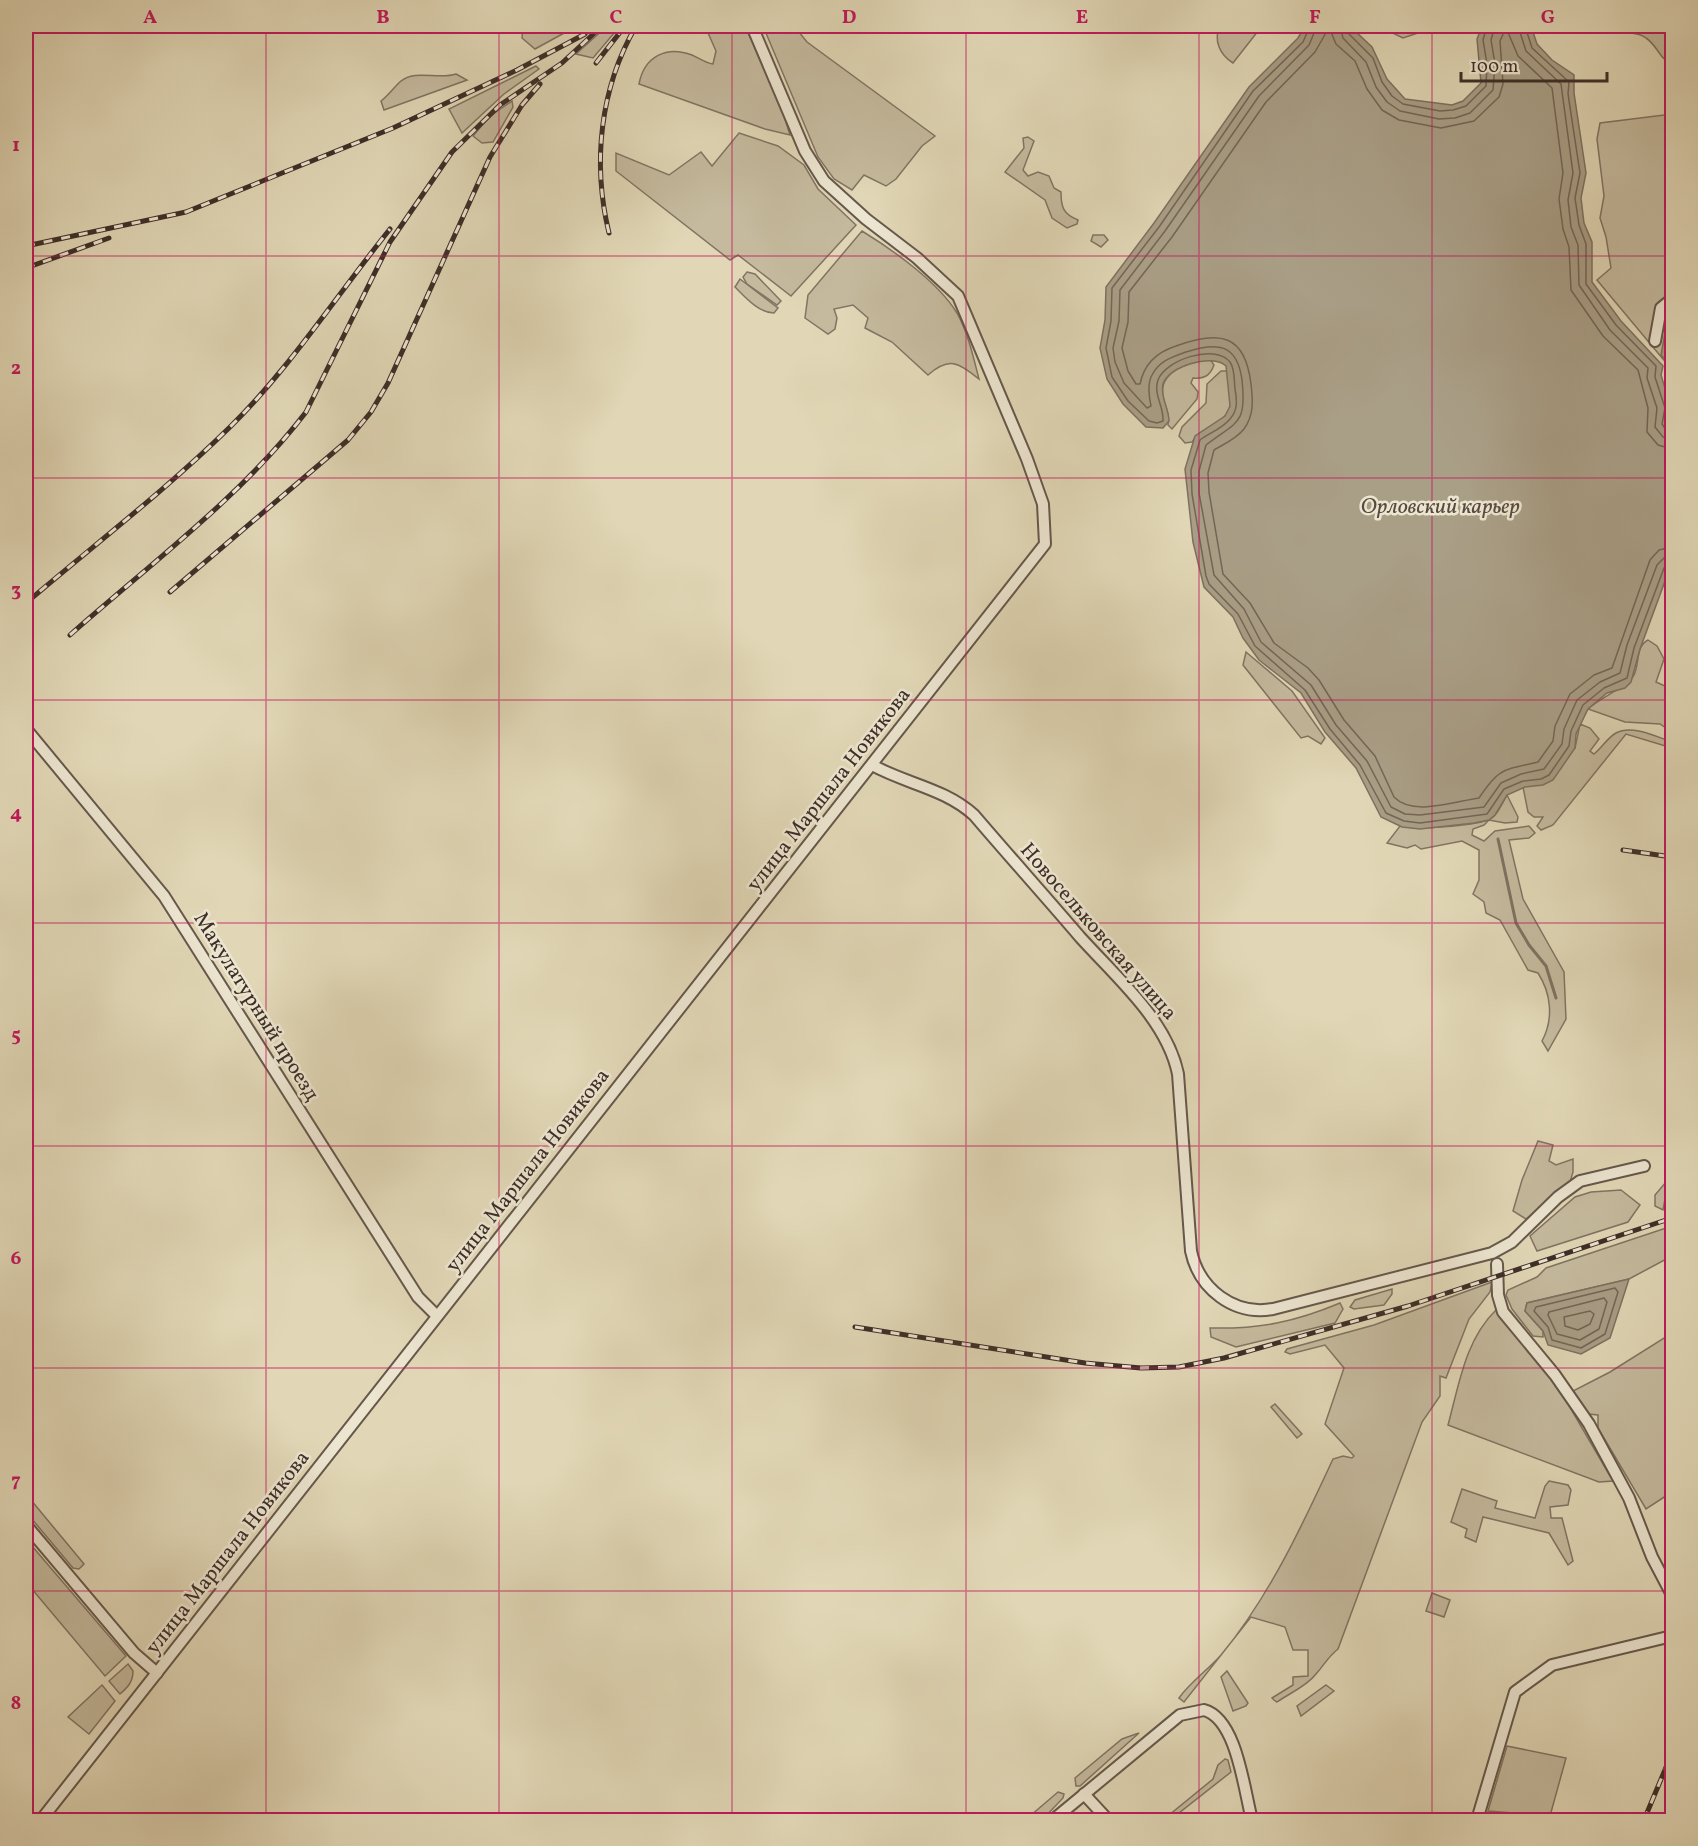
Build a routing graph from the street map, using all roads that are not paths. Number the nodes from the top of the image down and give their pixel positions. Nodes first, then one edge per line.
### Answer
1 (752, 26) edge
2 (1672, 299) edge
3 (1655, 341) dead end
4 (26, 729) edge
5 (872, 765) junction
6 (1644, 1166) dead end
7 (1497, 1264) dead end
8 (437, 1316) junction
9 (26, 1525) edge
10 (1672, 1595) edge
11 (1672, 1636) edge
12 (157, 1673) junction
13 (1084, 1794) junction
14 (41, 1821) edge
15 (1053, 1821) edge
16 (1108, 1821) edge
17 (1252, 1821) edge
18 (1477, 1821) edge

1 - 5 street, улица Маршала Новикова
2 - 3 street
4 - 8 street, Макулатурный проезд
5 - 6 street, Новосельковская улица
5 - 8 street, улица Маршала Новикова
7 - 10 street
8 - 12 street, улица Маршала Новикова
9 - 12 street
11 - 18 street
12 - 14 street, улица Маршала Новикова
13 - 15 street
13 - 16 street
13 - 17 street

